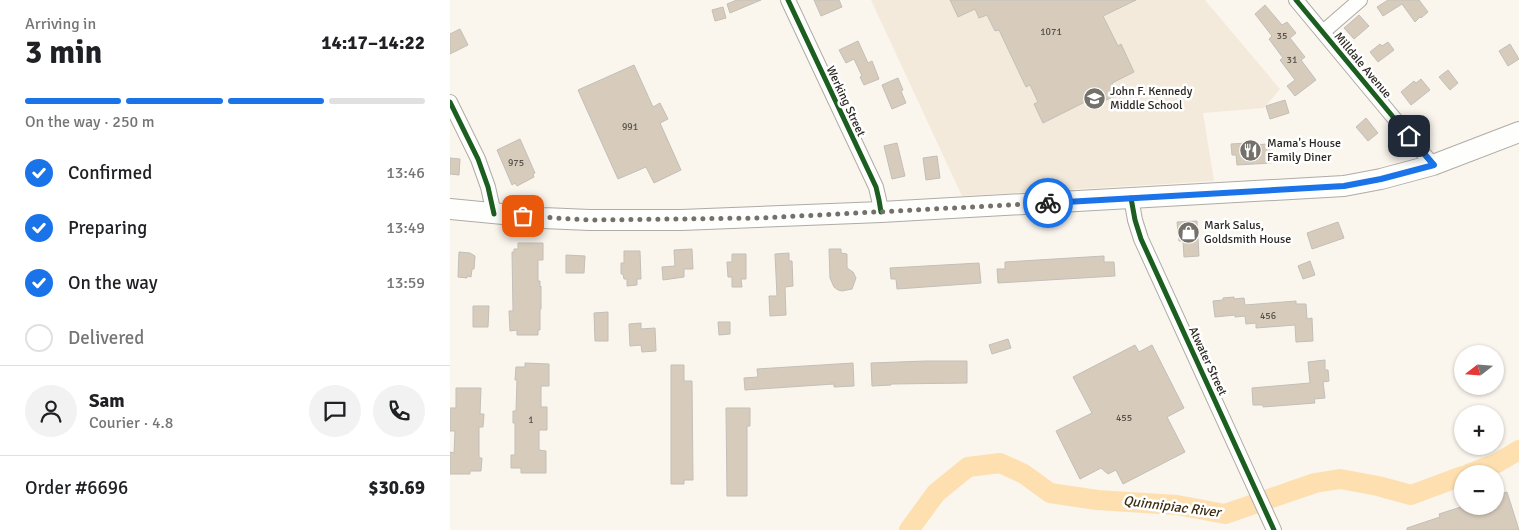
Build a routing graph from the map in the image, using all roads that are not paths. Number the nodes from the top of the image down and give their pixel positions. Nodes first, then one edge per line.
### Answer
1 (788, 0) edge
2 (1296, 0) edge
3 (1360, 0) edge
4 (1323, 32) junction
5 (450, 102) edge
6 (1519, 132) edge
7 (1434, 165) junction
8 (1131, 198) junction
9 (450, 209) edge
10 (881, 212) junction
11 (494, 214) junction
12 (1274, 530) edge

1 - 10 street, Werking Street
2 - 4 street, Milldale Avenue
3 - 4 street
4 - 7 street, Milldale Avenue
5 - 11 street
6 - 7 highway
7 - 8 highway
8 - 10 highway
8 - 12 street, Atwater Street
9 - 11 highway
10 - 11 highway

